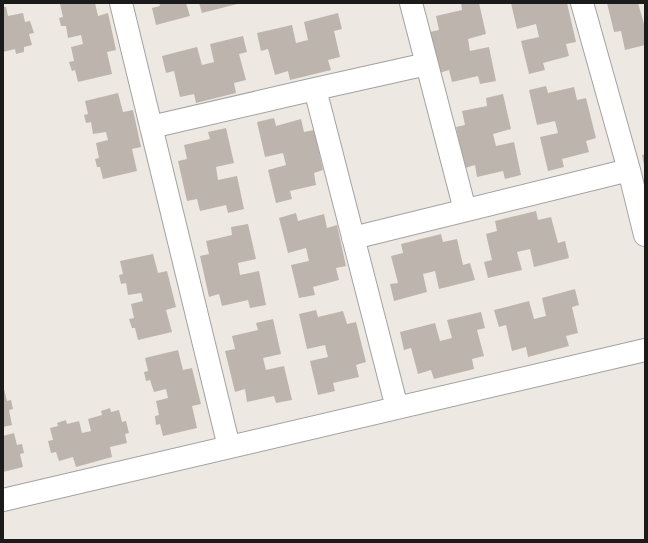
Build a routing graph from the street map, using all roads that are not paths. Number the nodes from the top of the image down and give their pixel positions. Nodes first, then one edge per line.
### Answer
1 (121, 3) edge
2 (411, 3) edge
3 (582, 3) edge
4 (427, 64) junction
5 (315, 89) junction
6 (151, 127) junction
7 (629, 170) junction
8 (465, 210) junction
9 (645, 235) edge
10 (353, 238) junction
11 (645, 350) edge
12 (397, 408) junction
13 (228, 447) junction
14 (3, 500) edge

1 - 6 street
2 - 4 street
3 - 7 street
4 - 5 street
4 - 8 street
5 - 6 street
5 - 10 street
6 - 13 street
7 - 8 street
7 - 9 street
8 - 10 street
10 - 12 street
11 - 12 street
12 - 13 street
13 - 14 street

